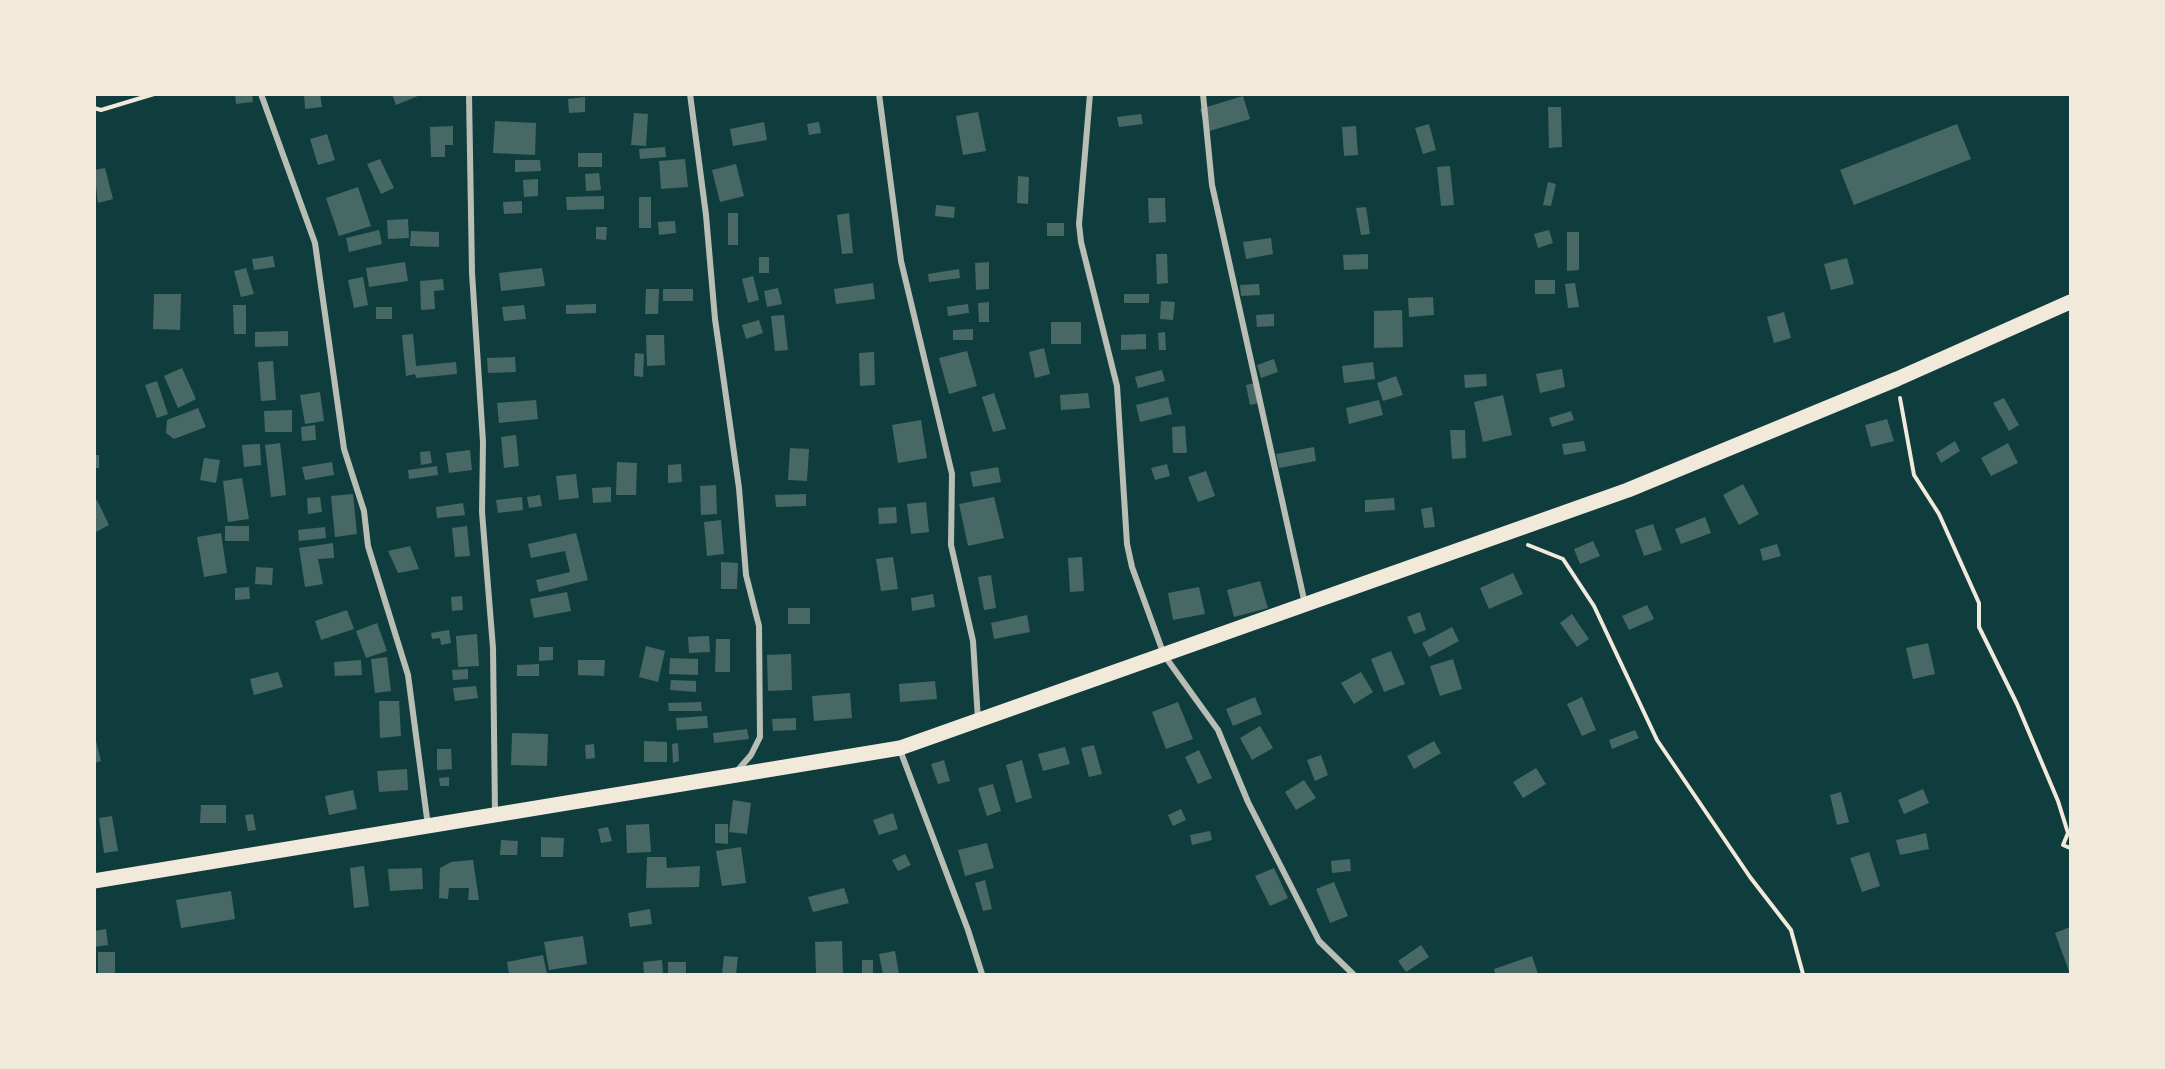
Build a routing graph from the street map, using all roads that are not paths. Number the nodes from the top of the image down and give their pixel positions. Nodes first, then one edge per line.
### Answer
1 (261, 94) edge
2 (470, 94) edge
3 (690, 94) edge
4 (879, 94) edge
5 (1090, 94) edge
6 (1203, 94) edge
7 (2070, 302) edge
8 (1305, 604) junction
9 (1164, 655) junction
10 (978, 721) junction
11 (900, 748) junction
12 (733, 776) junction
13 (495, 814) junction
14 (429, 826) junction
15 (94, 881) edge
16 (982, 975) edge
17 (1353, 975) edge

1 - 14 street
2 - 13 street
3 - 12 street
4 - 10 street
5 - 9 street
6 - 8 street
7 - 8 main road
8 - 9 main road
9 - 10 main road
9 - 17 street
10 - 11 main road
11 - 12 main road
11 - 16 street
12 - 13 main road
13 - 14 main road
14 - 15 main road

